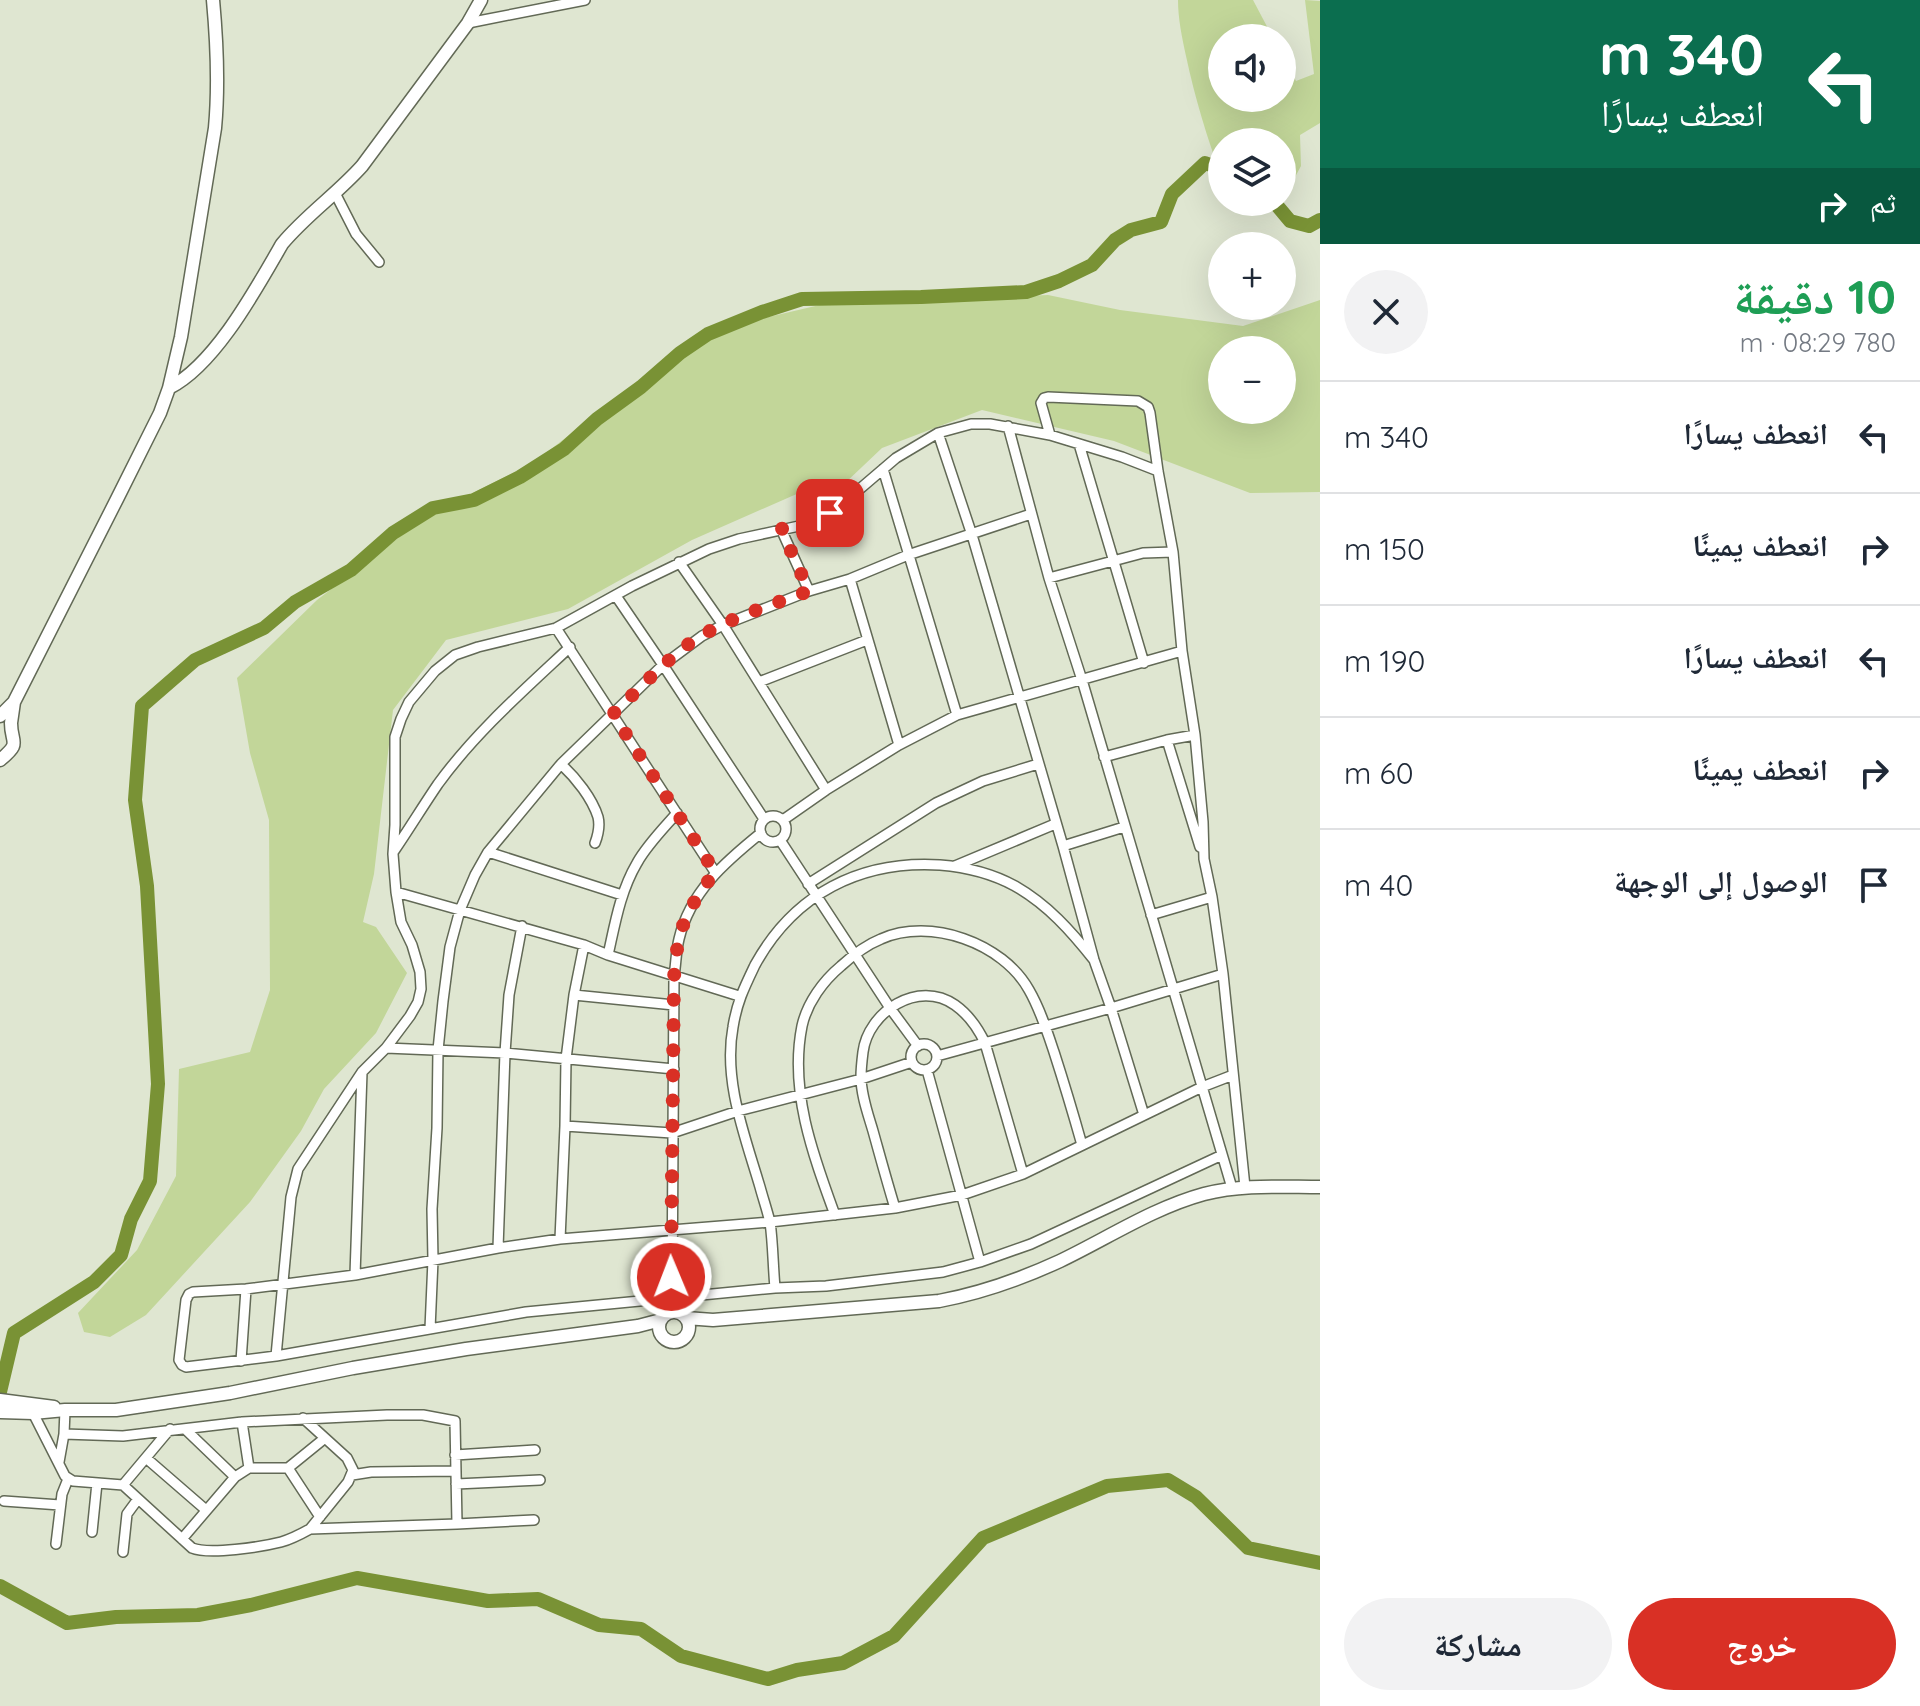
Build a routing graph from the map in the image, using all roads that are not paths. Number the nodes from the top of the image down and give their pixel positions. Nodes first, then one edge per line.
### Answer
1 (213, 0) edge
2 (481, 0) edge
3 (585, 0) edge
4 (468, 23) junction
5 (335, 193) junction
6 (379, 262) dead end
7 (169, 388) junction
8 (1008, 426) junction
9 (938, 433) junction
10 (1050, 435) junction
11 (1079, 444) junction
12 (883, 469) junction
13 (1158, 471) junction
14 (1031, 514) junction
15 (781, 529) junction
16 (972, 535) junction
17 (1173, 552) junction
18 (908, 555) junction
19 (1114, 560) junction
20 (679, 562) junction
21 (1049, 578) junction
22 (850, 579) junction
23 (809, 591) junction
24 (616, 596) junction
25 (723, 625) junction
26 (556, 628) junction
27 (867, 640) junction
28 (570, 647) junction
29 (1182, 651) junction
30 (1144, 663) junction
31 (663, 665) junction
32 (1082, 680) junction
33 (759, 682) junction
34 (1018, 697) junction
35 (613, 714) junction
36 (957, 715) junction
37 (4, 722) edge
38 (1195, 735) junction
39 (1167, 740) junction
40 (899, 745) junction
41 (2, 757) edge
42 (1104, 757) junction
43 (561, 764) junction
44 (1038, 764) junction
45 (826, 790) junction
46 (677, 813) junction
47 (764, 819) junction
48 (783, 820) junction
49 (1055, 824) junction
50 (1124, 827) junction
51 (761, 833) junction
52 (780, 840) junction
53 (595, 843) dead end
54 (1063, 846) junction
55 (488, 852) junction
56 (393, 854) junction
57 (1204, 859) junction
58 (955, 866) junction
59 (715, 872) junction
60 (808, 884) junction
61 (396, 892) junction
62 (622, 895) junction
63 (815, 896) junction
64 (1212, 897) junction
65 (460, 910) junction
66 (1151, 915) junction
67 (522, 926) junction
68 (584, 945) junction
69 (854, 954) junction
70 (608, 955) junction
71 (1094, 960) junction
72 (1223, 974) junction
73 (674, 976) junction
74 (1173, 989) junction
75 (574, 995) junction
76 (739, 996) junction
77 (674, 1005) junction
78 (890, 1008) junction
79 (1111, 1008) junction
80 (1046, 1026) junction
81 (985, 1043) junction
82 (918, 1046) junction
83 (386, 1048) junction
84 (438, 1050) junction
85 (505, 1053) junction
86 (937, 1056) junction
87 (566, 1059) junction
88 (912, 1062) junction
89 (674, 1069) junction
90 (927, 1070) junction
91 (362, 1072) junction
92 (1233, 1075) junction
93 (861, 1079) junction
94 (1202, 1087) junction
95 (800, 1095) junction
96 (738, 1111) junction
97 (1144, 1115) junction
98 (565, 1126) junction
99 (672, 1133) junction
100 (1082, 1145) junction
101 (1222, 1155) junction
102 (1023, 1174) junction
103 (1320, 1187) edge
104 (1238, 1188) junction
105 (962, 1195) junction
106 (895, 1208) junction
107 (835, 1215) junction
108 (770, 1222) junction
109 (671, 1231) junction
110 (560, 1239) junction
111 (498, 1248) junction
112 (433, 1260) junction
113 (980, 1262) junction
114 (355, 1275) junction
115 (284, 1284) junction
116 (775, 1288) junction
117 (246, 1289) junction
118 (672, 1300) junction
119 (682, 1316) junction
120 (713, 1320) junction
121 (662, 1324) junction
122 (430, 1329) junction
123 (688, 1333) junction
124 (276, 1356) junction
125 (241, 1361) junction
126 (0, 1400) edge
127 (16, 1407) junction
128 (65, 1410) junction
129 (0, 1412) edge
130 (33, 1413) junction
131 (303, 1418) junction
132 (242, 1422) junction
133 (170, 1429) junction
134 (185, 1429) junction
135 (64, 1434) junction
136 (325, 1438) junction
137 (535, 1450) dead end
138 (455, 1455) junction
139 (146, 1458) junction
140 (59, 1462) junction
141 (249, 1468) junction
142 (288, 1468) junction
143 (455, 1471) junction
144 (352, 1475) junction
145 (235, 1477) junction
146 (68, 1479) junction
147 (540, 1480) dead end
148 (97, 1483) junction
149 (456, 1484) junction
150 (123, 1485) junction
151 (138, 1499) junction
152 (4, 1501) dead end
153 (60, 1505) junction
154 (206, 1510) junction
155 (320, 1517) junction
156 (534, 1520) dead end
157 (457, 1524) junction
158 (310, 1529) junction
159 (92, 1532) dead end
160 (182, 1539) junction
161 (56, 1544) dead end
162 (123, 1552) dead end

1 - 7 main road
2 - 4 main road
3 - 4 street
4 - 5 main road
5 - 6 street
5 - 7 main road
7 - 37 main road
8 - 9 street
8 - 10 street
8 - 14 street
9 - 12 street
9 - 16 street
10 - 11 street
10 - 13 street
11 - 13 street
11 - 19 street
12 - 15 street
12 - 18 street
13 - 17 street
14 - 16 street
14 - 21 street
15 - 20 street
15 - 23 street
16 - 18 street
16 - 34 street
17 - 19 street
17 - 29 street
18 - 22 street
18 - 36 street
19 - 21 street
19 - 30 street
20 - 24 street
20 - 25 street
21 - 32 street
22 - 23 street
22 - 27 street
23 - 25 street
24 - 26 street
24 - 31 street
25 - 31 street
25 - 33 street
26 - 28 street
26 - 56 street
27 - 33 street
27 - 40 street
28 - 35 street
28 - 56 street
29 - 30 street
29 - 38 street
30 - 32 street
31 - 35 street
31 - 47 street
32 - 34 street
32 - 42 street
33 - 45 street
34 - 36 street
34 - 44 street
35 - 43 street
35 - 46 street
36 - 40 street
37 - 41 main road
38 - 39 street
38 - 57 street
39 - 42 street
39 - 57 street
40 - 45 street
42 - 50 street
43 - 53 street
43 - 55 street
44 - 49 street
44 - 60 street
45 - 48 street
46 - 59 street
46 - 62 street
47 - 48 street
47 - 51 street
48 - 52 street
49 - 54 street
49 - 58 street
50 - 54 street
50 - 66 street
51 - 52 street
51 - 59 street
52 - 60 street
54 - 71 street
55 - 62 street
55 - 65 street
56 - 61 street
57 - 64 street
58 - 63 street
58 - 71 street
59 - 73 street
60 - 63 street
61 - 65 street
61 - 83 street
62 - 70 street
63 - 69 street
63 - 76 street
64 - 66 street
64 - 72 street
65 - 67 street
65 - 84 street
66 - 74 street
67 - 68 street
67 - 85 street
68 - 70 street
68 - 75 street
69 - 78 street
69 - 80 street
69 - 95 street
70 - 73 street
71 - 79 street
72 - 74 street
72 - 92 street
73 - 76 street
73 - 77 street
74 - 79 street
74 - 94 street
75 - 77 street
75 - 87 street
76 - 96 street
77 - 89 street
78 - 81 street
78 - 82 street
78 - 93 street
79 - 80 street
79 - 97 street
80 - 81 street
80 - 100 street
81 - 86 street
81 - 102 street
82 - 86 street
82 - 88 street
83 - 84 street
83 - 91 street
84 - 85 street
84 - 112 street
85 - 87 street
85 - 111 street
86 - 90 street
87 - 89 street
87 - 98 street
88 - 90 street
88 - 93 street
89 - 99 street
90 - 105 street
91 - 114 street
91 - 115 street
92 - 94 street
92 - 104 street
93 - 95 street
93 - 106 street
94 - 97 street
94 - 101 street
95 - 96 street
95 - 107 street
96 - 99 street
96 - 108 street
97 - 100 street
98 - 99 street
98 - 110 street
99 - 109 street
100 - 102 street
101 - 104 street
101 - 113 street
102 - 105 street
103 - 104 main road
104 - 120 main road
105 - 106 street
105 - 113 street
106 - 107 street
107 - 108 street
108 - 109 street
108 - 116 street
109 - 110 street
109 - 118 street
110 - 111 street
111 - 112 street
112 - 114 street
112 - 122 street
113 - 116 street
114 - 115 street
115 - 117 street
115 - 124 street
116 - 118 street
117 - 125 street
117 - 125 street
118 - 119 street
118 - 121 street
118 - 122 street
119 - 120 main road
119 - 121 main road
119 - 123 main road
120 - 123 main road
121 - 123 main road
121 - 128 main road
122 - 124 street
124 - 125 street
126 - 127 main road
127 - 128 main road
127 - 129 main road
127 - 130 main road
128 - 130 main road
128 - 135 street
130 - 140 street
131 - 132 street
131 - 136 street
131 - 138 street
132 - 134 street
132 - 141 street
133 - 134 street
133 - 135 street
133 - 139 street
134 - 145 street
135 - 140 street
136 - 142 street
136 - 144 street
137 - 138 street
138 - 143 street
139 - 150 street
139 - 154 street
140 - 146 street
141 - 142 street
141 - 145 street
142 - 155 street
143 - 144 street
143 - 149 street
144 - 155 street
145 - 154 street
146 - 148 street
146 - 153 street
147 - 149 street
148 - 150 street
148 - 159 street
149 - 157 street
150 - 151 street
151 - 160 street
151 - 162 street
152 - 153 street
153 - 161 street
154 - 160 street
155 - 158 street
156 - 157 street
157 - 158 street
158 - 160 street

